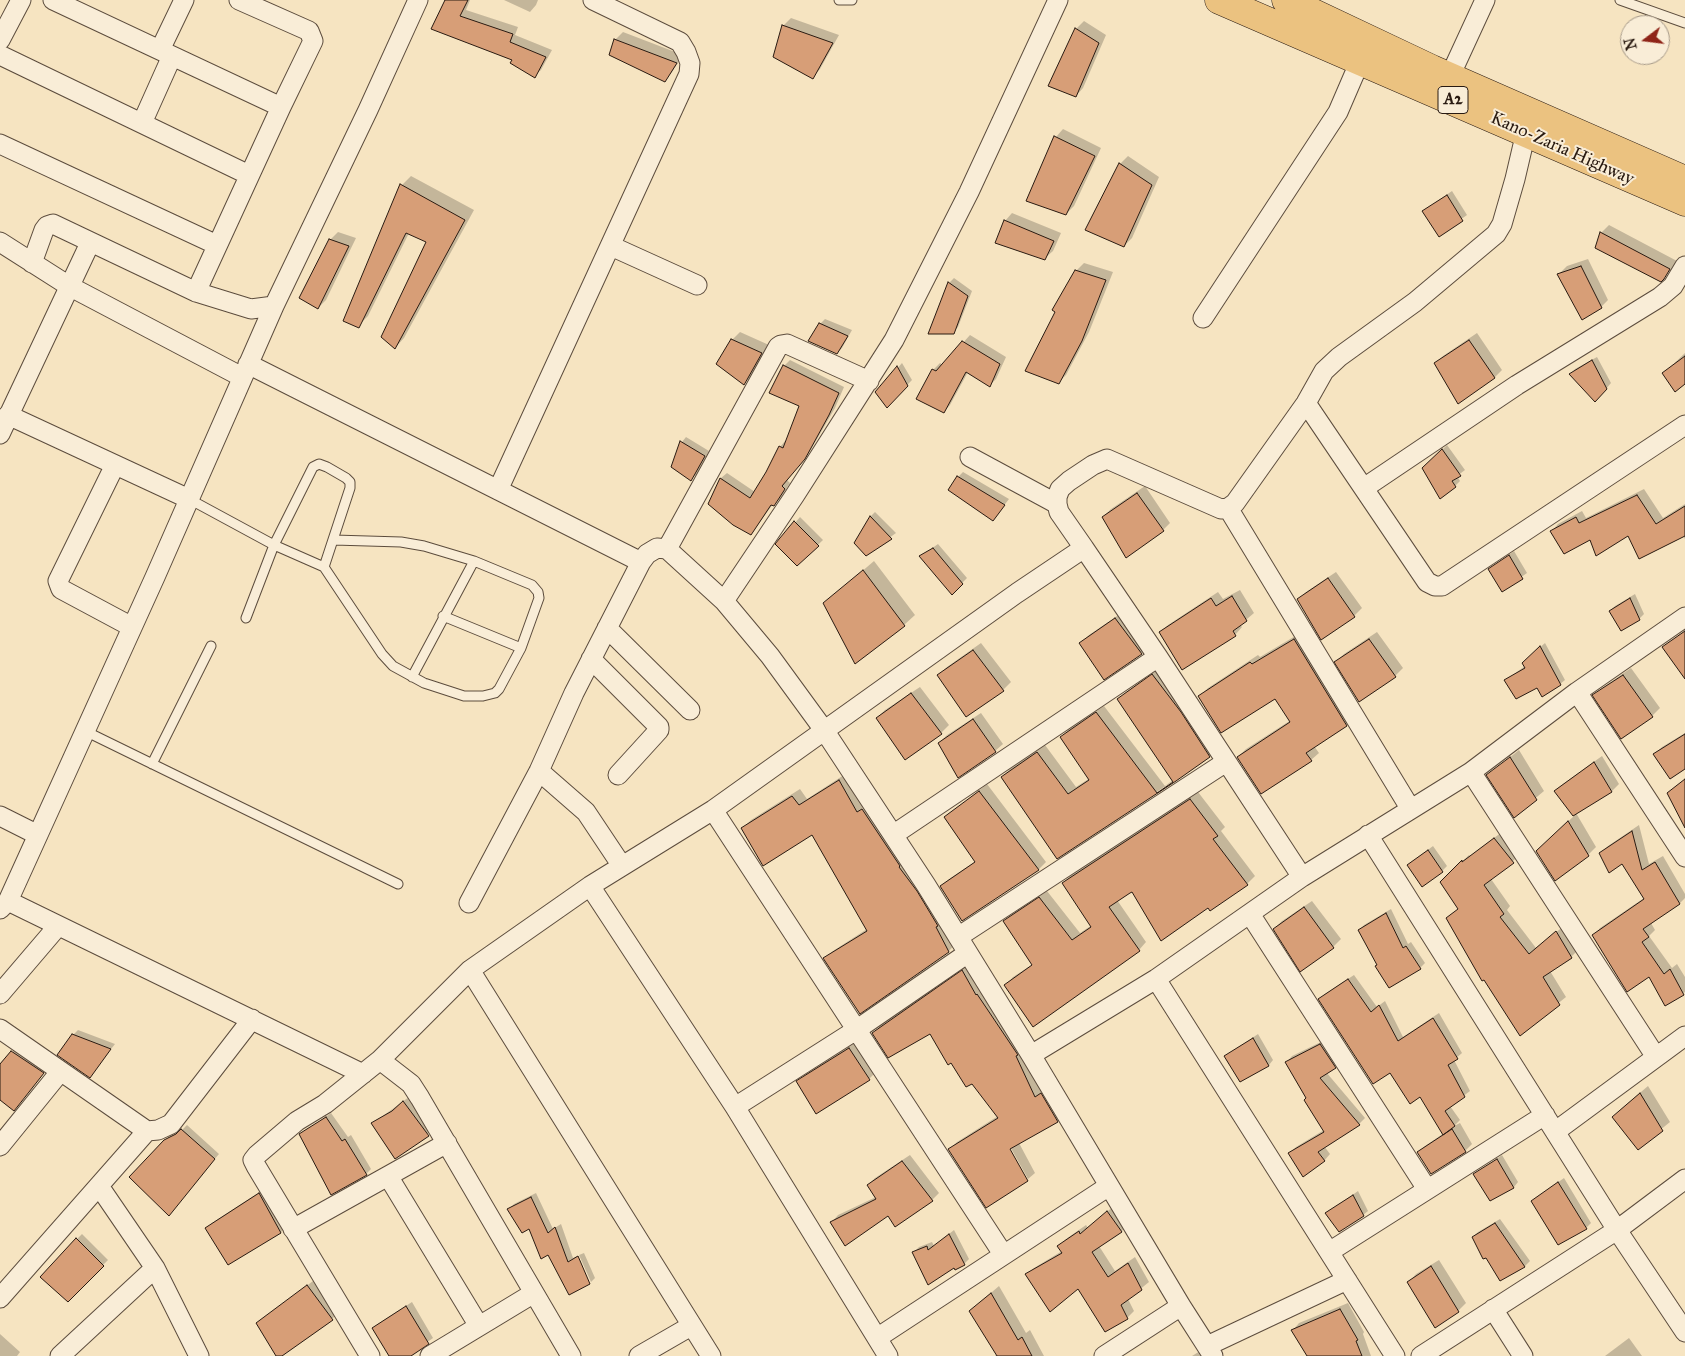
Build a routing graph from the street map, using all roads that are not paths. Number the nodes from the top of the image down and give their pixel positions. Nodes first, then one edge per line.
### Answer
1 (22, 0) edge
2 (53, 0) edge
3 (184, 0) edge
4 (239, 0) edge
5 (593, 0) edge
6 (839, 0) edge
7 (852, 0) edge
8 (1058, 0) edge
9 (1219, 0) edge
10 (1286, 0) edge
11 (1485, 0) edge
12 (1620, 0) edge
13 (413, 2) edge
14 (1685, 24) edge
15 (0, 40) edge
16 (166, 53) junction
17 (0, 55) edge
18 (1360, 61) junction
19 (1450, 76) junction
20 (281, 107) junction
21 (142, 123) junction
22 (1526, 132) junction
23 (0, 144) edge
24 (249, 175) junction
25 (1685, 180) edge
26 (1685, 202) edge
27 (0, 242) edge
28 (90, 243) junction
29 (217, 245) junction
30 (611, 246) junction
31 (32, 263) junction
32 (1685, 266) edge
33 (697, 285) dead end
34 (69, 286) junction
35 (196, 292) junction
36 (274, 306) junction
37 (1203, 318) dead end
38 (245, 371) junction
39 (868, 381) junction
40 (1306, 403) junction
41 (8, 415) junction
42 (1685, 425) edge
43 (0, 434) edge
44 (970, 457) dead end
45 (115, 465) junction
46 (1364, 488) junction
47 (498, 490) junction
48 (188, 499) junction
49 (1057, 504) junction
50 (1228, 508) junction
51 (334, 540) junction
52 (274, 545) junction
53 (1084, 548) junction
54 (667, 549) junction
55 (474, 561) junction
56 (641, 562) junction
57 (324, 567) junction
58 (724, 601) junction
59 (443, 616) junction
60 (1685, 617) edge
61 (246, 618) dead end
62 (132, 627) junction
63 (607, 628) junction
64 (211, 646) dead end
65 (521, 648) junction
66 (1158, 657) junction
67 (591, 659) junction
68 (412, 677) junction
69 (1577, 692) junction
70 (690, 710) dead end
71 (824, 730) junction
72 (85, 731) junction
73 (1226, 762) junction
74 (152, 764) junction
75 (539, 771) junction
76 (1471, 772) junction
77 (618, 775) dead end
78 (1410, 808) junction
79 (713, 810) junction
80 (0, 816) edge
81 (38, 835) junction
82 (893, 835) junction
83 (1368, 836) junction
84 (1685, 857) edge
85 (622, 866) junction
86 (1302, 877) junction
87 (398, 884) dead end
88 (590, 886) junction
89 (469, 903) dead end
90 (4, 905) edge
91 (1250, 914) junction
92 (58, 926) junction
93 (963, 945) junction
94 (470, 970) junction
95 (1156, 979) junction
96 (0, 994) edge
97 (252, 1019) junction
98 (0, 1029) edge
99 (856, 1030) junction
100 (1685, 1036) edge
101 (1031, 1055) junction
102 (1656, 1057) junction
103 (380, 1060) junction
104 (60, 1072) junction
105 (363, 1074) junction
106 (735, 1107) junction
107 (1545, 1115) junction
108 (147, 1131) junction
109 (1556, 1131) junction
110 (446, 1143) junction
111 (0, 1146) edge
112 (388, 1176) junction
113 (1685, 1179) edge
114 (99, 1186) junction
115 (1109, 1186) junction
116 (1427, 1190) junction
117 (293, 1229) junction
118 (1617, 1230) junction
119 (1329, 1252) junction
120 (1003, 1254) junction
121 (155, 1268) junction
122 (1347, 1280) junction
123 (534, 1293) junction
124 (0, 1298) edge
125 (1181, 1306) junction
126 (1493, 1309) junction
127 (479, 1326) junction
128 (691, 1326) junction
129 (1684, 1327) edge
130 (877, 1338) junction
131 (1210, 1351) edge
132 (60, 1356) edge
133 (199, 1356) edge
134 (370, 1356) edge
135 (430, 1356) edge
136 (571, 1356) edge
137 (639, 1356) edge
138 (711, 1356) edge
139 (888, 1356) edge
140 (1104, 1356) edge
141 (1396, 1356) edge
142 (1421, 1356) edge
143 (1523, 1356) edge

1 - 15 street
2 - 16 street
3 - 16 street
4 - 20 street
5 - 30 street
6 - 7 lane
8 - 39 street
9 - 18 highway, Kano-Zaria Highway / A2
10 - 19 highway, Kano-Zaria Highway / A2
11 - 19 street
12 - 14 lane
13 - 36 street
16 - 20 street
16 - 21 street
17 - 21 street
18 - 22 highway, Kano-Zaria Highway / A2
18 - 37 street
19 - 25 highway, Kano-Zaria Highway / A2
20 - 24 street
21 - 24 street
22 - 26 highway, Kano-Zaria Highway / A2
22 - 40 street
23 - 29 street
24 - 29 street
27 - 31 street
28 - 31 street
28 - 34 street
28 - 35 street
29 - 35 street
30 - 33 street
30 - 47 street
31 - 34 street
32 - 46 street
34 - 38 street
34 - 41 street
35 - 36 street
36 - 38 street
38 - 47 street
38 - 48 street
39 - 54 street
39 - 58 street
40 - 46 street
40 - 50 street
41 - 43 street
41 - 45 street
42 - 46 street
44 - 49 street
45 - 48 street
45 - 62 street
47 - 56 street
48 - 52 lane
48 - 62 street
49 - 50 street
49 - 53 street
50 - 78 street
51 - 52 lane
51 - 55 lane
51 - 57 lane
52 - 57 lane
52 - 61 lane
53 - 66 street
53 - 71 street
54 - 56 street
54 - 58 street
55 - 59 lane
55 - 65 lane
56 - 63 street
57 - 68 lane
58 - 71 street
59 - 65 lane
59 - 68 lane
60 - 69 street
62 - 72 street
63 - 67 street
63 - 70 street
64 - 74 lane
65 - 68 lane
66 - 73 street
66 - 82 street
67 - 75 street
67 - 77 street
69 - 76 street
69 - 84 street
71 - 79 street
71 - 82 street
72 - 74 lane
72 - 81 street
73 - 86 street
73 - 93 street
74 - 87 lane
75 - 85 street
75 - 89 street
76 - 78 street
76 - 102 street
78 - 83 street
79 - 85 street
79 - 99 street
80 - 81 street
81 - 90 street
82 - 93 street
83 - 86 street
83 - 107 street
85 - 88 street
86 - 91 street
88 - 94 street
88 - 106 street
90 - 92 street
91 - 95 street
91 - 116 street
92 - 96 street
92 - 97 street
93 - 99 street
93 - 101 street
94 - 103 street
94 - 128 street
95 - 101 street
95 - 119 street
97 - 105 street
97 - 108 street
98 - 104 street
99 - 106 street
99 - 120 street
100 - 102 street
101 - 115 street
102 - 109 street
103 - 105 street
103 - 110 street
104 - 108 street
104 - 111 street
105 - 117 street
106 - 130 street
107 - 109 street
107 - 116 street
108 - 114 street
109 - 118 street
110 - 112 street
110 - 123 street
112 - 117 street
112 - 127 street
113 - 118 street
114 - 121 street
114 - 124 street
115 - 120 street
115 - 125 street
116 - 119 street
117 - 134 street
118 - 126 street
118 - 129 street
119 - 122 street
120 - 130 street
121 - 132 street
121 - 133 street
122 - 131 street
122 - 141 street
123 - 127 street
123 - 136 street
125 - 131 street
125 - 140 street
126 - 142 street
126 - 143 street
127 - 135 street
128 - 137 street
128 - 138 street
130 - 139 street

